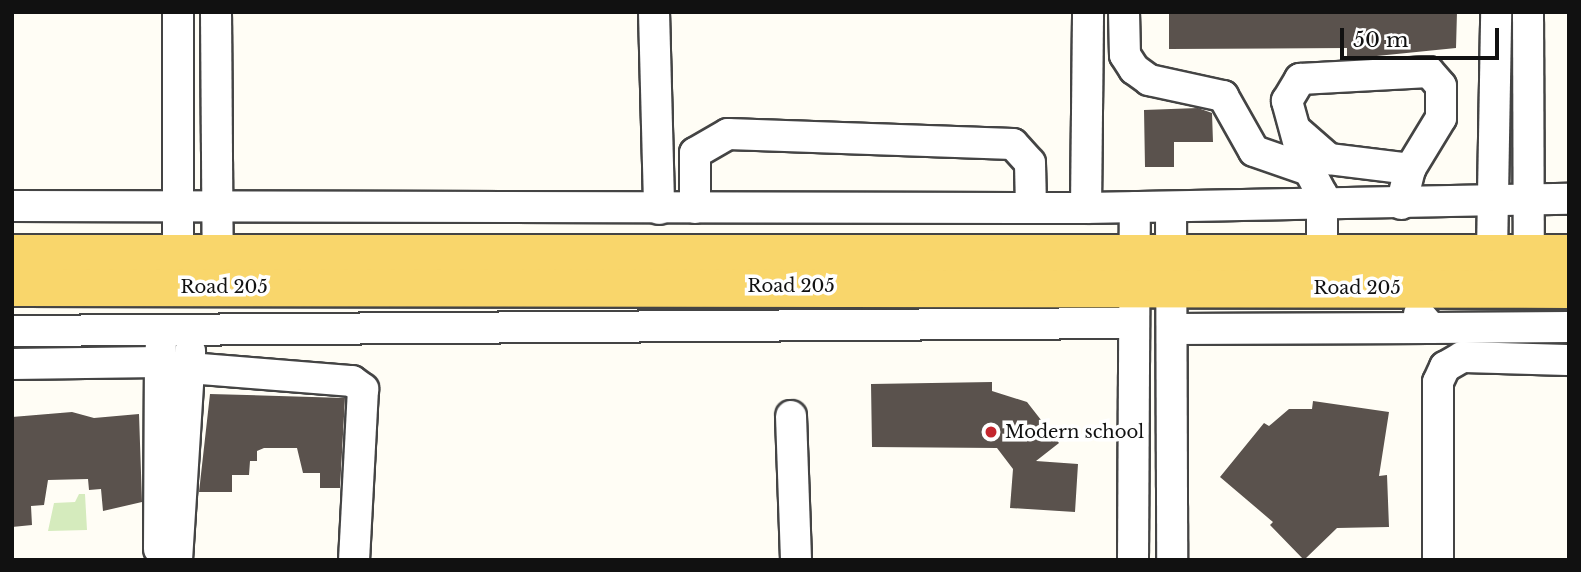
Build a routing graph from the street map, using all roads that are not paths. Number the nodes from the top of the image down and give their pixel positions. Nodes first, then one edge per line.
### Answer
1 (178, 12) edge
2 (216, 12) edge
3 (654, 12) edge
4 (1088, 12) edge
5 (1124, 12) edge
6 (1496, 12) edge
7 (1528, 12) edge
8 (1293, 127) junction
9 (1296, 164) junction
10 (1410, 169) junction
11 (1569, 199) edge
12 (1529, 200) junction
13 (1493, 203) junction
14 (1401, 204) junction
15 (12, 206) edge
16 (1031, 207) junction
17 (1135, 207) junction
18 (1171, 207) junction
19 (1323, 207) junction
20 (179, 208) junction
21 (695, 208) junction
22 (1086, 208) junction
23 (216, 209) junction
24 (659, 209) junction
25 (12, 253) edge
26 (1322, 253) junction
27 (1492, 253) junction
28 (1529, 253) junction
29 (1569, 253) edge
30 (1133, 268) junction
31 (178, 270) junction
32 (218, 270) junction
33 (1172, 271) junction
34 (12, 287) edge
35 (1398, 288) junction
36 (1569, 289) edge
37 (1133, 323) junction
38 (1569, 327) edge
39 (1431, 328) junction
40 (192, 329) junction
41 (1172, 329) junction
42 (161, 330) junction
43 (12, 331) edge
44 (1569, 360) edge
45 (160, 362) junction
46 (12, 364) edge
47 (189, 368) junction
48 (791, 416) dead end
49 (159, 560) edge
50 (177, 560) edge
51 (354, 560) edge
52 (796, 560) edge
53 (1133, 560) edge
54 (1172, 560) edge
55 (1438, 560) edge

1 - 20 street
2 - 23 street
3 - 24 street
4 - 22 street
5 - 9 street
6 - 13 street
7 - 12 street
8 - 9 street
8 - 10 street
8 - 10 street
9 - 19 street
10 - 14 street
11 - 12 street
12 - 13 street
12 - 28 street
13 - 14 street
13 - 27 street
14 - 19 street
15 - 20 street
16 - 21 street
16 - 21 street
16 - 22 street
17 - 18 street
17 - 22 street
17 - 30 street
18 - 19 street
18 - 33 street
19 - 26 street
20 - 23 street
20 - 31 street
21 - 24 street
23 - 24 street
23 - 32 street
25 - 31 main road, Road 205
26 - 27 main road, Road 205
26 - 33 main road, Road 205
27 - 28 main road, Road 205
28 - 29 main road, Road 205
30 - 32 main road, Road 205
30 - 33 main road, Road 205
30 - 37 street
31 - 32 main road, Road 205
31 - 34 main road, Road 205
33 - 35 main road, Road 205
33 - 41 street
35 - 36 main road, Road 205
35 - 39 street
37 - 40 street
37 - 53 street
38 - 39 street
39 - 41 street
40 - 42 street
40 - 47 street
41 - 54 street
42 - 43 street
42 - 45 street
44 - 55 street
45 - 46 street
45 - 49 street
47 - 50 street
47 - 51 street
48 - 52 street

